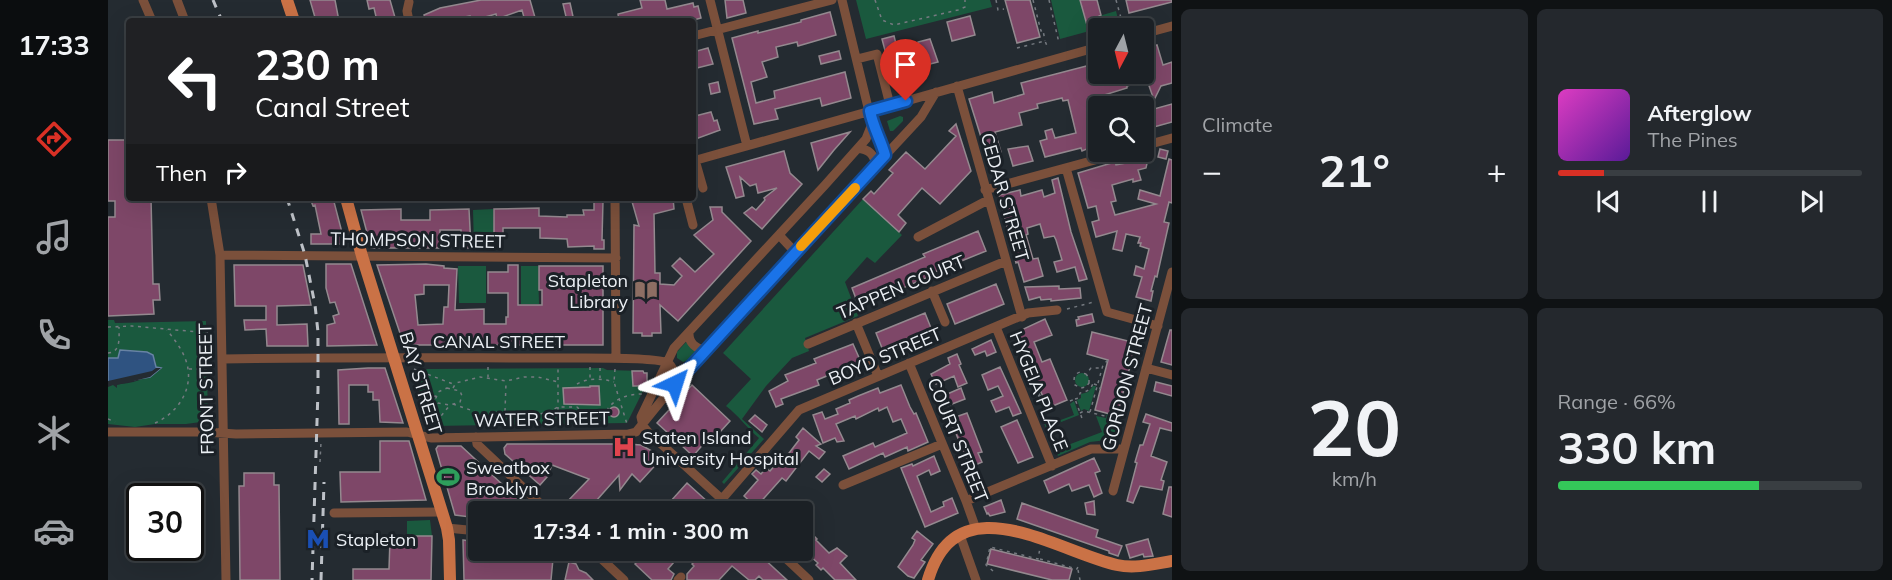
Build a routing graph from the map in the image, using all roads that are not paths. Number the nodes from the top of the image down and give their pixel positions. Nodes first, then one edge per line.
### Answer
1 (143, 0) edge
2 (177, 0) edge
3 (287, 0) edge
4 (710, 0) edge
5 (832, 0) edge
6 (842, 0) edge
7 (409, 1) edge
8 (151, 18) edge
9 (184, 18) edge
10 (293, 18) edge
11 (408, 18) edge
12 (1172, 26) edge
13 (718, 30) junction
14 (1154, 31) edge
15 (696, 35) edge
16 (1088, 50) edge
17 (857, 59) junction
18 (957, 86) junction
19 (936, 92) junction
20 (890, 105) junction
21 (870, 111) junction
22 (872, 124) junction
23 (1172, 138) edge
24 (1154, 143) edge
25 (747, 146) junction
26 (858, 148) junction
27 (885, 155) junction
28 (696, 159) edge
29 (1088, 162) edge
30 (876, 164) junction
31 (696, 167) edge
32 (1066, 168) junction
33 (702, 188) dead end
34 (987, 195) junction
35 (211, 201) edge
36 (347, 201) edge
37 (615, 201) edge
38 (687, 201) edge
39 (693, 225) dead end
40 (779, 235) junction
41 (918, 237) dead end
42 (795, 253) junction
43 (220, 255) junction
44 (362, 256) junction
45 (616, 258) junction
46 (1006, 261) junction
47 (1172, 272) edge
48 (932, 291) junction
49 (1057, 310) road end
50 (1022, 317) junction
51 (945, 322) dead end
52 (856, 323) junction
53 (1158, 326) junction
54 (996, 327) junction
55 (689, 334) junction
56 (808, 344) dead end
57 (705, 350) junction
58 (223, 358) junction
59 (394, 358) junction
60 (616, 358) junction
61 (667, 362) junction
62 (909, 363) junction
63 (1146, 368) junction
64 (1172, 375) edge
65 (878, 376) junction
66 (675, 384) junction
67 (643, 426) junction
68 (108, 432) edge
69 (223, 433) junction
70 (419, 435) junction
71 (476, 437) junction
72 (942, 444) junction
73 (1124, 449) junction
74 (1052, 466) junction
75 (843, 484) dead end
76 (1113, 491) dead end
77 (722, 499) joint
78 (537, 501) edge
79 (966, 501) junction
80 (441, 512) junction
81 (334, 513) dead end
82 (447, 528) junction
83 (976, 529) junction
84 (468, 530) edge
85 (960, 535) junction
86 (604, 561) edge
87 (789, 561) edge
88 (1172, 561) edge
89 (226, 580) edge
90 (450, 580) edge
91 (624, 580) edge
92 (809, 580) edge
93 (928, 580) edge
94 (976, 580) edge

1 - 8 street
2 - 9 street
3 - 10 main road
4 - 13 street
5 - 13 street
6 - 17 street
7 - 11 street
12 - 14 street
13 - 15 street
13 - 25 street
16 - 18 street
17 - 20 street
17 - 21 street
18 - 19 street
18 - 34 street, CEDAR STREET
19 - 20 street
19 - 27 street
20 - 21 street
21 - 22 street
21 - 25 street
22 - 26 street
22 - 27 street
23 - 24 street
25 - 28 street
26 - 30 street
26 - 40 street
27 - 30 street
29 - 32 street
30 - 42 street
31 - 33 street
32 - 34 street
32 - 53 street
34 - 41 street
34 - 46 street, CEDAR STREET
35 - 43 street, FRONT STREET
36 - 44 main road, BAY STREET
37 - 45 street
38 - 39 street
40 - 42 street
40 - 55 street
42 - 57 street
43 - 44 street, THOMPSON STREET
43 - 58 street, FRONT STREET
44 - 45 street, THOMPSON STREET
44 - 59 main road, BAY STREET
45 - 60 street
46 - 48 street, TAPPEN COURT
46 - 50 street, CEDAR STREET
47 - 53 street, GORDON STREET
48 - 51 street
48 - 52 street, TAPPEN COURT
49 - 50 street, BOYD STREET
50 - 54 street, BOYD STREET
52 - 56 street, TAPPEN COURT
52 - 65 street
53 - 63 street, GORDON STREET
54 - 62 street, BOYD STREET
54 - 74 street, HYGEIA PLACE
55 - 57 street
55 - 61 street
57 - 66 street
58 - 59 street, CANAL STREET
58 - 69 street, FRONT STREET
59 - 60 street, CANAL STREET
59 - 70 main road, BAY STREET
60 - 61 street, CANAL STREET
61 - 66 street
61 - 67 street
62 - 65 street, BOYD STREET
62 - 72 street, COURT STREET
63 - 64 street
63 - 73 street, GORDON STREET
65 - 77 street, BOYD STREET
66 - 67 street
67 - 71 street, WATER STREET
67 - 77 street
68 - 69 street, WATER STREET
69 - 70 street, WATER STREET
69 - 89 street, FRONT STREET
70 - 71 street, WATER STREET
70 - 80 main road, BAY STREET
71 - 78 street
72 - 75 street
72 - 79 street, COURT STREET
73 - 74 street
73 - 76 street, GORDON STREET
74 - 79 street
79 - 83 street, COURT STREET
80 - 81 street
80 - 82 main road, BAY STREET
82 - 84 street
82 - 90 main road, BAY STREET
83 - 85 main road
83 - 88 main road
85 - 93 main road
85 - 94 street
86 - 91 street
87 - 92 street

